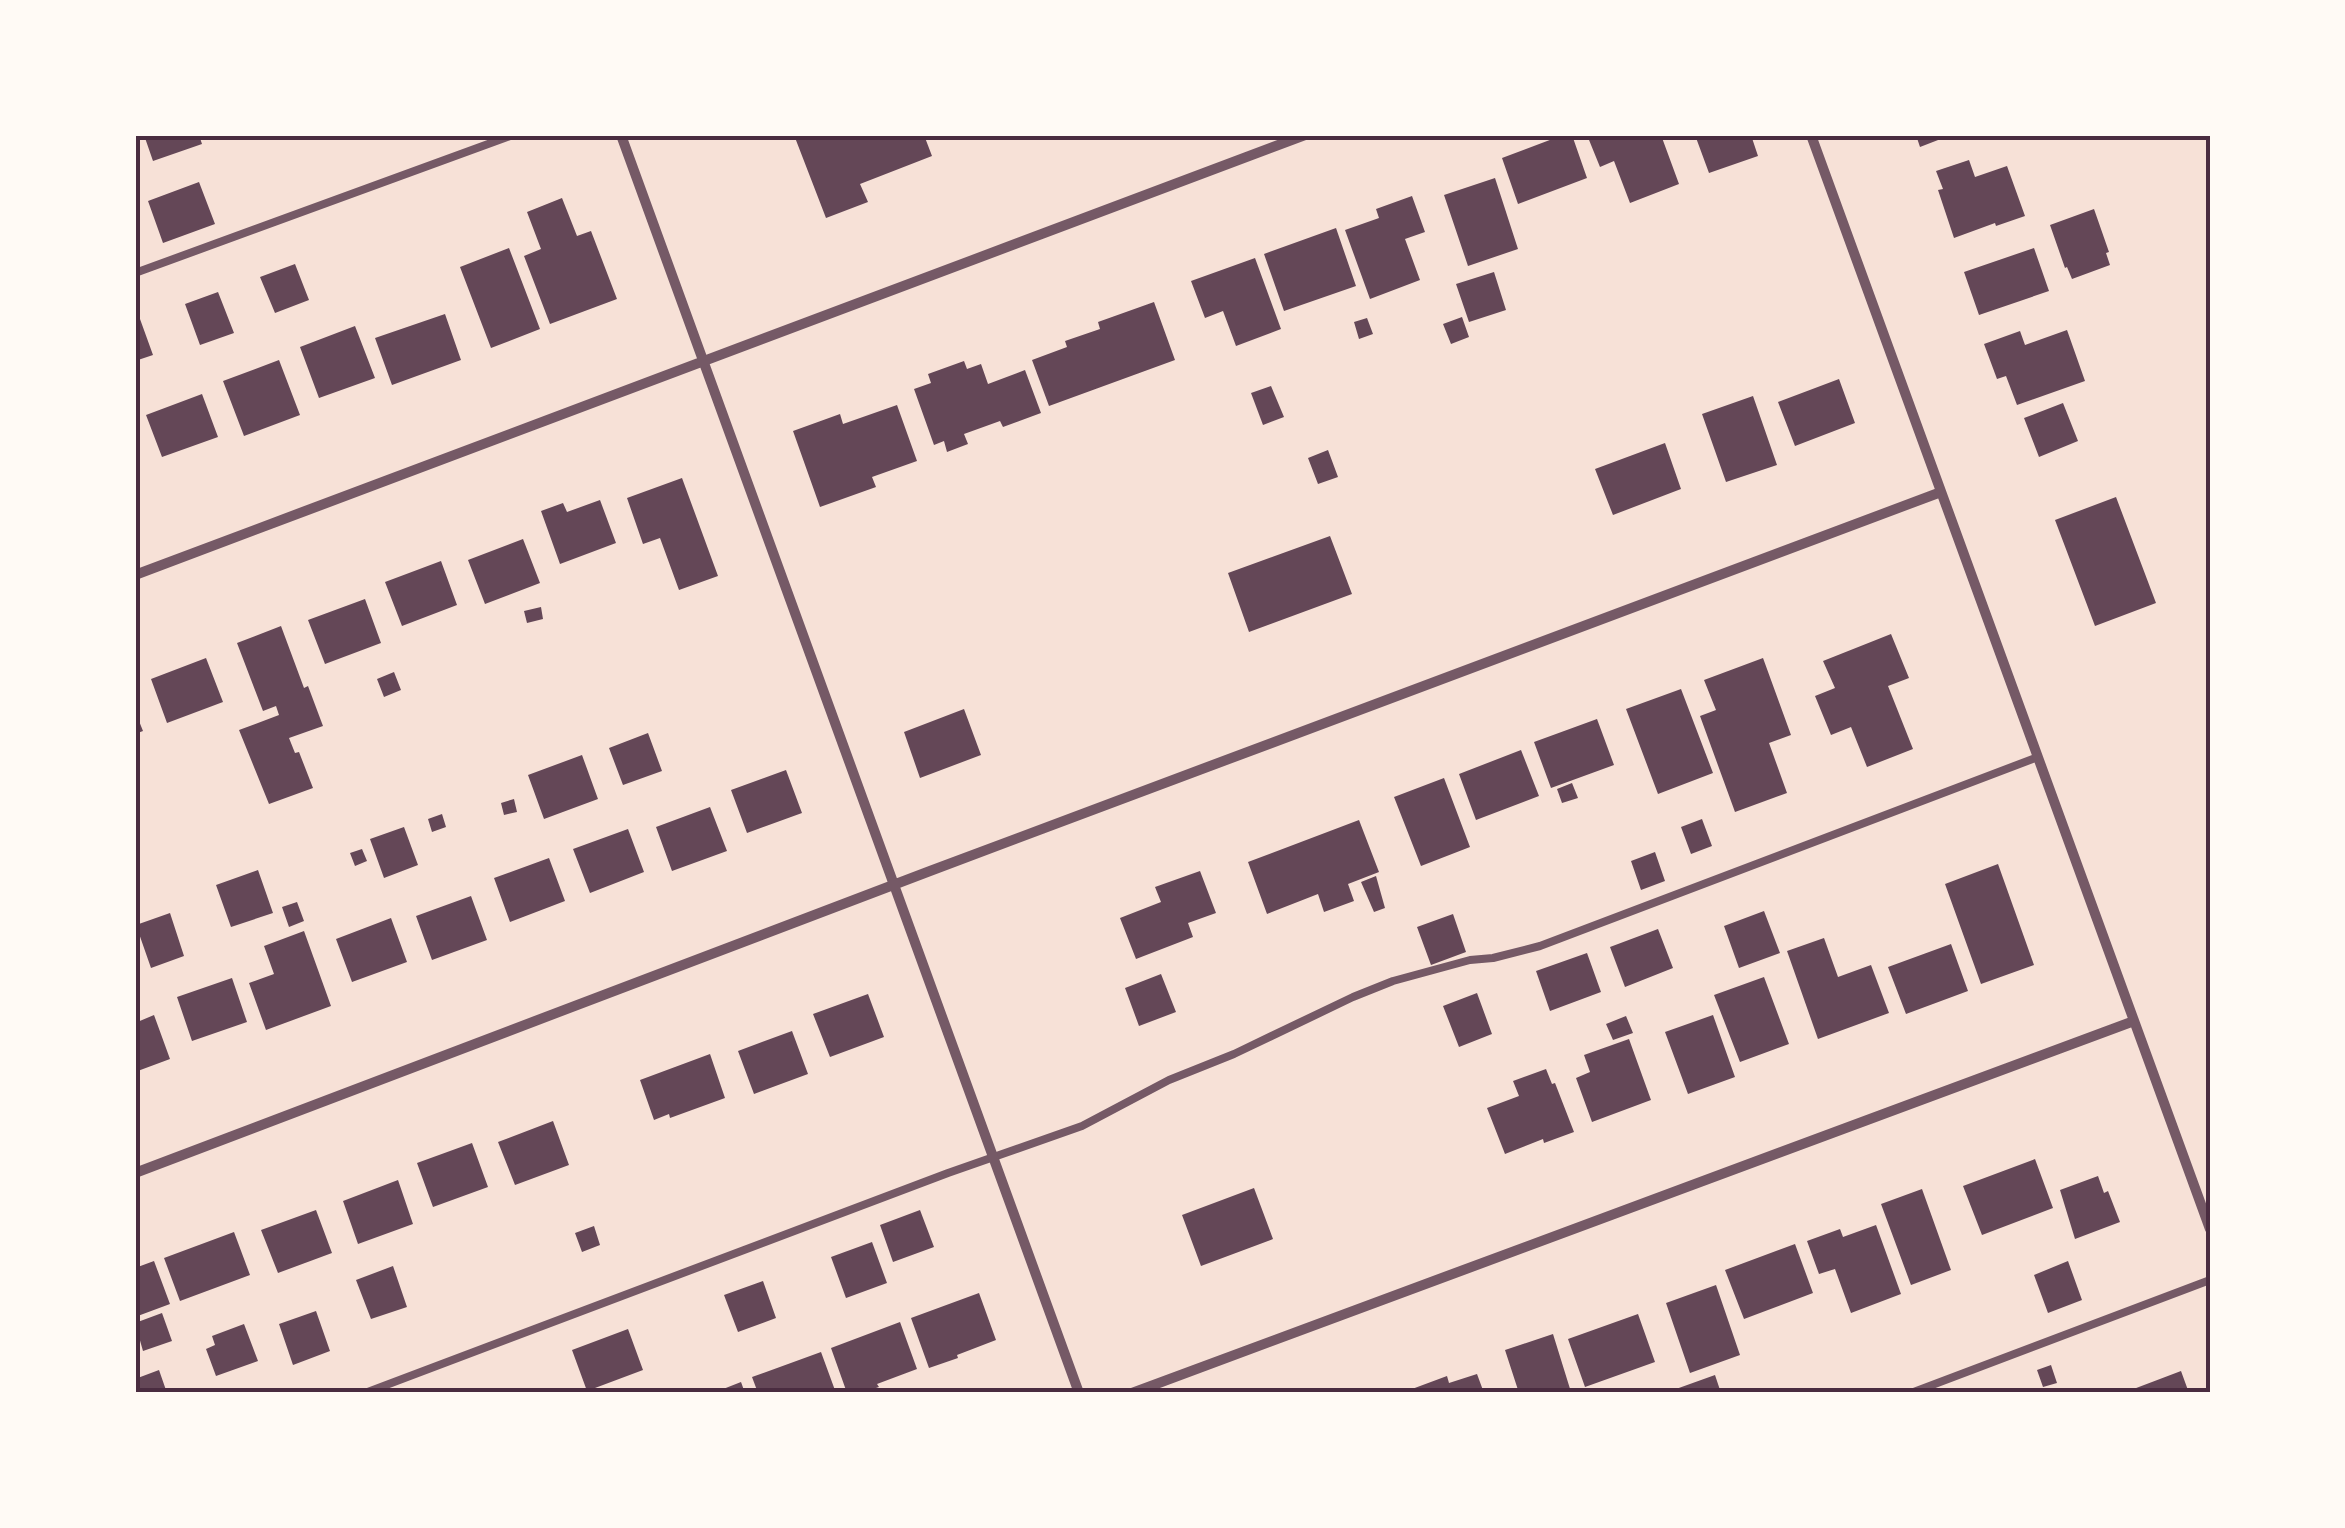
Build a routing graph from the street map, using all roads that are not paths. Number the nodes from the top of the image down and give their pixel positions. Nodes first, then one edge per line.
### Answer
1 (513, 135) edge
2 (621, 135) edge
3 (1305, 135) edge
4 (1810, 135) edge
5 (135, 274) edge
6 (704, 360) junction
7 (1940, 492) junction
8 (135, 574) edge
9 (2038, 758) junction
10 (894, 884) junction
11 (2134, 1021) junction
12 (992, 1157) junction
13 (135, 1173) edge
14 (2210, 1229) edge
15 (2210, 1280) edge
16 (365, 1393) edge
17 (1079, 1393) edge
18 (1132, 1393) edge
19 (1911, 1393) edge

1 - 5 lane
2 - 6 street
3 - 6 street
4 - 7 street
6 - 8 street
6 - 10 street
7 - 9 street
7 - 10 street
9 - 11 street
9 - 12 lane
10 - 12 street
10 - 13 street
11 - 14 street
11 - 18 street
12 - 16 lane
12 - 17 street
15 - 19 lane

